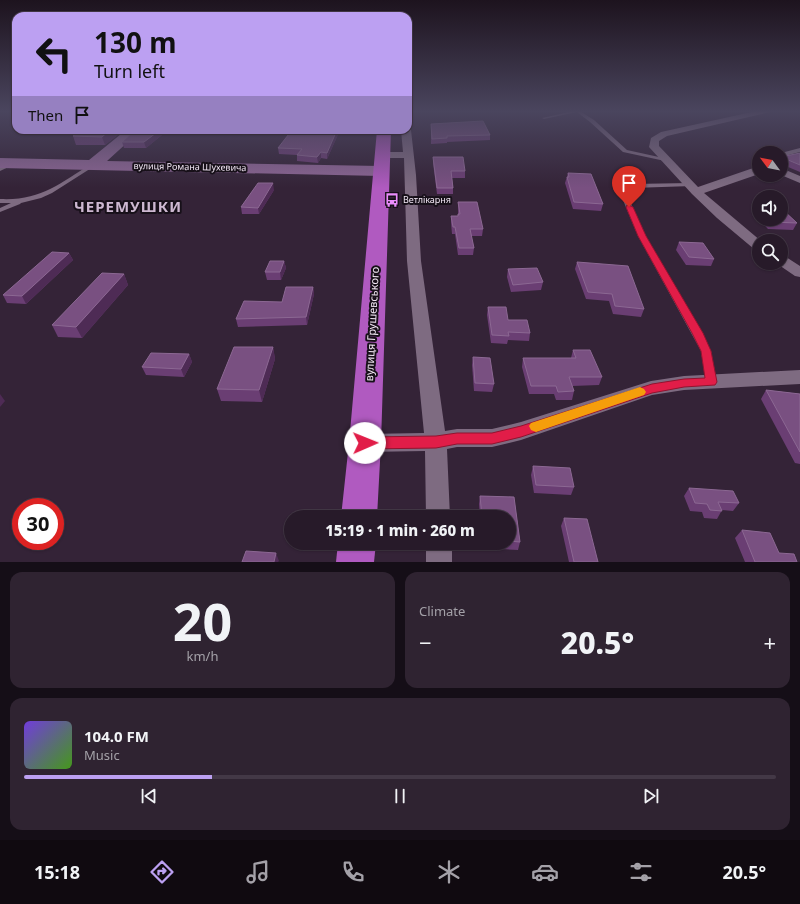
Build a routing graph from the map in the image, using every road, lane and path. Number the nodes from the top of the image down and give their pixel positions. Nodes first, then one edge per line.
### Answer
1 (127, 136) edge
2 (384, 136) edge
3 (407, 136) edge
4 (608, 136) edge
5 (661, 136) edge
6 (800, 150) edge
7 (788, 153) edge
8 (409, 155) junction
9 (665, 159) junction
10 (382, 163) junction
11 (4, 165) edge
12 (93, 165) junction
13 (752, 172) edge
14 (788, 174) edge
15 (800, 180) edge
16 (693, 188) junction
17 (0, 201) edge
18 (20, 202) junction
19 (0, 210) edge
20 (752, 240) edge
21 (788, 265) edge
22 (800, 273) edge
23 (800, 377) edge
24 (711, 382) junction
25 (436, 442) junction
26 (365, 443) junction
27 (360, 510) edge
28 (438, 510) edge
29 (356, 550) edge
30 (439, 550) edge
31 (355, 562) edge
32 (439, 562) edge

1 - 12 street
2 - 10 highway, вулиця Грушевського
3 - 8 street
4 - 9 lane
5 - 9 street
6 - 7 lane
8 - 10 street
8 - 25 street
9 - 16 street
10 - 12 street, вулиця Романа Шухевича
10 - 26 highway, вулиця Грушевського
11 - 12 street, вулиця Романа Шухевича
12 - 18 lane
13 - 16 street
14 - 15 street
16 - 20 street
16 - 24 lane
17 - 18 lane
18 - 19 lane
21 - 22 street
23 - 24 street
24 - 25 street
25 - 26 street
25 - 28 street
26 - 27 highway, вулиця Грушевського
29 - 31 highway
30 - 32 street

